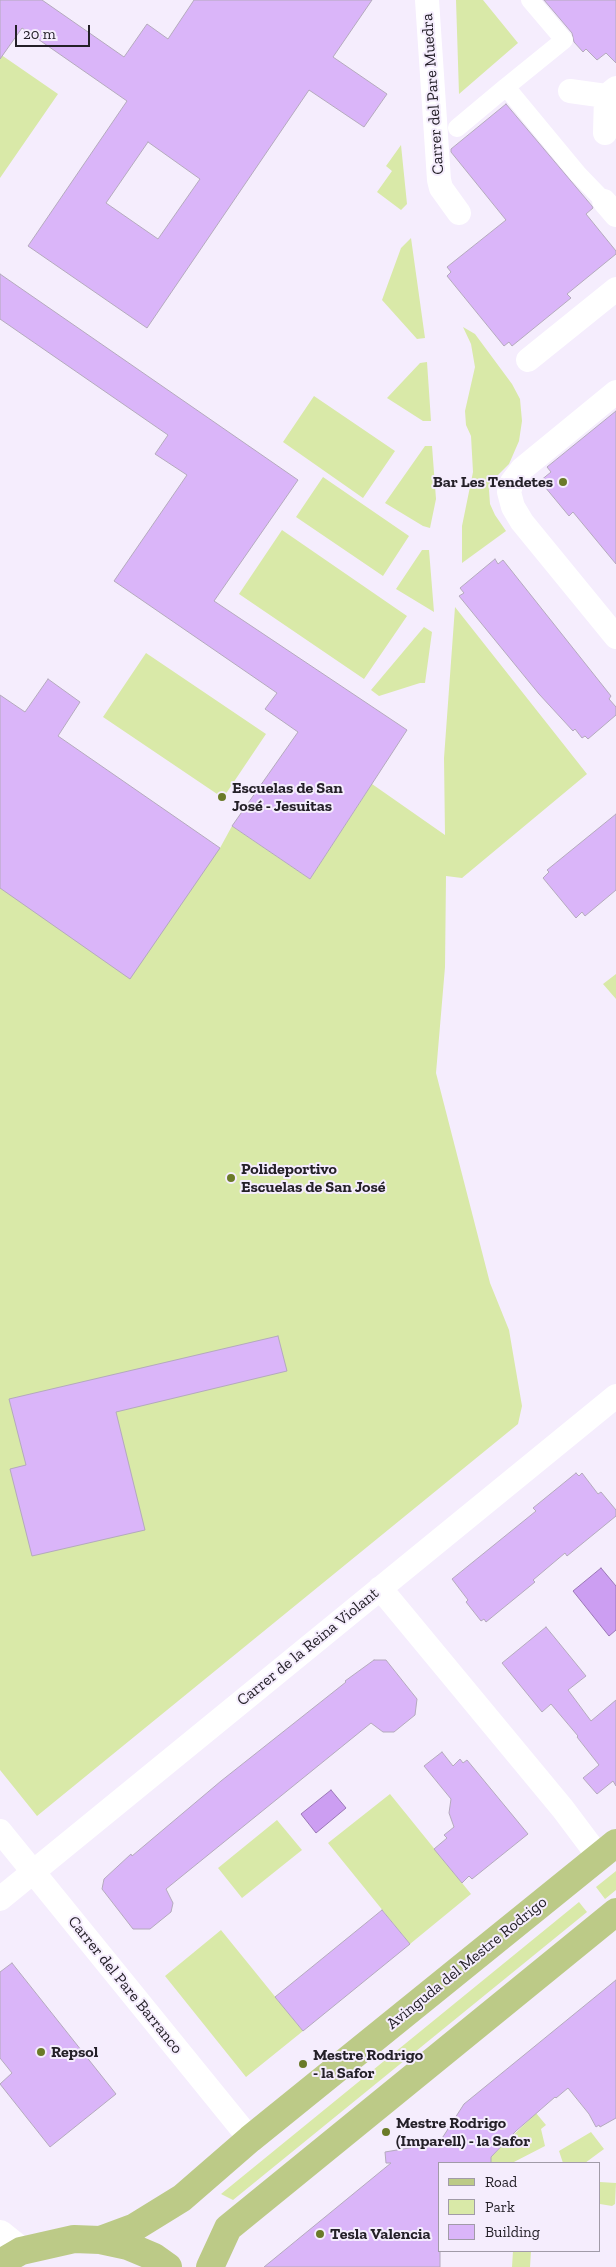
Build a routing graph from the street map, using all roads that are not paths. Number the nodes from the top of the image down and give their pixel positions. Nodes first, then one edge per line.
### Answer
1 (427, 0) edge
2 (530, 0) edge
3 (506, 87) junction
4 (570, 91) dead end
5 (611, 92) edge
6 (457, 128) dead end
7 (605, 133) dead end
8 (610, 208) edge
9 (459, 213) dead end
10 (616, 289) edge
11 (528, 360) dead end
12 (616, 392) edge
13 (616, 637) edge
14 (616, 1396) edge
15 (380, 1588) junction
16 (0, 1831) edge
17 (607, 1850) edge
18 (33, 1872) junction
19 (0, 1899) edge
20 (616, 1912) edge
21 (250, 2139) junction
22 (0, 2234) edge
23 (100, 2240) junction
24 (11, 2257) edge
25 (168, 2267) edge
26 (210, 2267) edge

1 - 9 street, Carrer del Pare Muedra
2 - 3 street
3 - 6 street
3 - 8 street
4 - 5 street
5 - 7 street
10 - 11 street
12 - 13 street
14 - 15 street, Carrer de la Reina Violant
15 - 17 street
15 - 18 street, Carrer de la Reina Violant
16 - 18 street, Carrer del Pare Barranco
17 - 21 main road, Avinguda del Mestre Rodrigo
18 - 19 street, Carrer de la Reina Violant
18 - 21 street, Carrer del Pare Barranco
20 - 26 main road
21 - 23 main road, Avinguda del Mestre Rodrigo
22 - 24 main road
23 - 24 main road
23 - 25 main road

